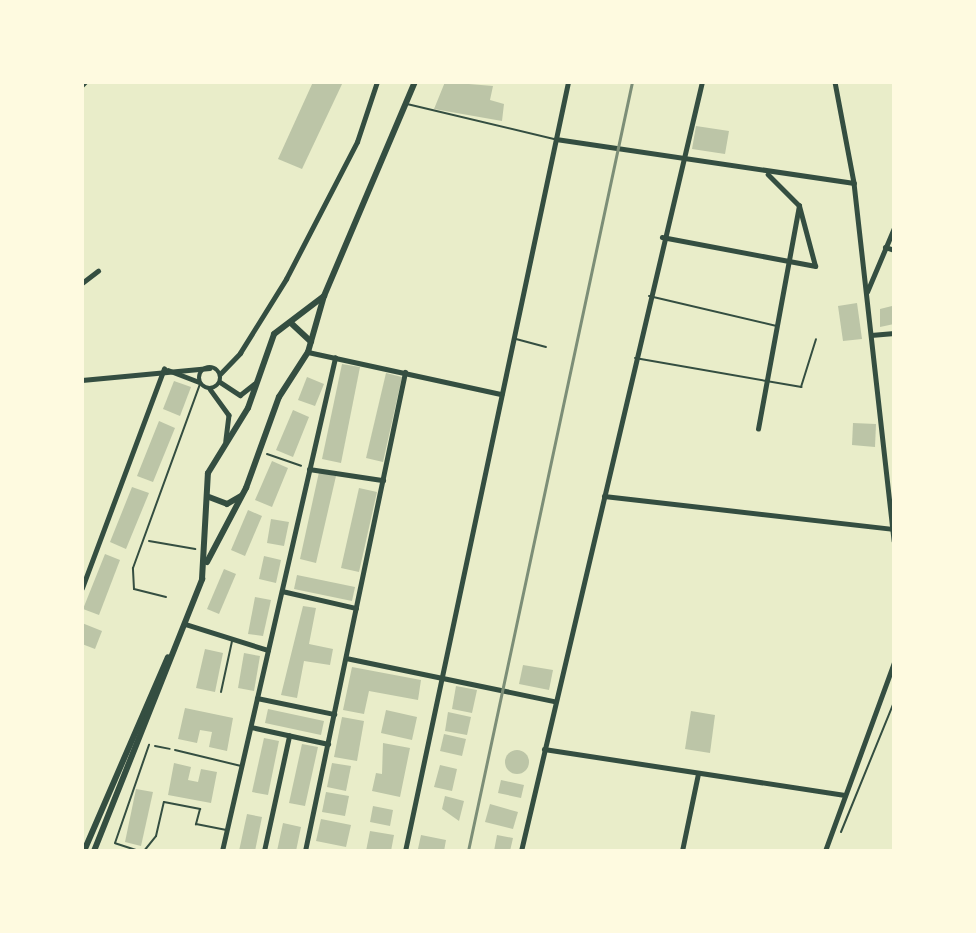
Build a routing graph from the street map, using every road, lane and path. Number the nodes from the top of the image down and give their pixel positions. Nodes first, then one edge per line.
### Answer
1 (377, 82) edge
2 (415, 82) edge
3 (568, 82) edge
4 (702, 82) edge
5 (835, 82) edge
6 (406, 104) junction
7 (555, 139) junction
8 (683, 162) junction
9 (767, 174) junction
10 (854, 183) junction
11 (799, 206) junction
12 (894, 228) edge
13 (662, 237) junction
14 (885, 247) junction
15 (894, 250) edge
16 (790, 263) junction
17 (97, 271) dead end
18 (82, 283) edge
19 (866, 293) junction
20 (324, 296) junction
21 (649, 296) junction
22 (292, 324) junction
23 (778, 327) junction
24 (894, 333) edge
25 (871, 335) junction
26 (513, 338) junction
27 (816, 339) dead end
28 (311, 342) junction
29 (545, 347) dead end
30 (308, 352) junction
31 (335, 358) junction
32 (635, 358) junction
33 (209, 368) junction
34 (164, 369) junction
35 (405, 372) junction
36 (219, 374) junction
37 (260, 374) junction
38 (82, 380) edge
39 (220, 382) junction
40 (200, 383) junction
41 (766, 384) junction
42 (210, 389) junction
43 (501, 394) junction
44 (758, 429) dead end
45 (224, 447) junction
46 (259, 451) junction
47 (309, 469) junction
48 (383, 480) junction
49 (208, 495) junction
50 (241, 496) junction
51 (604, 496) junction
52 (892, 528) edge
53 (142, 540) junction
54 (894, 541) edge
55 (199, 550) dead end
56 (206, 563) junction
57 (82, 588) edge
58 (282, 591) junction
59 (166, 597) dead end
60 (356, 608) junction
61 (183, 627) junction
62 (232, 640) junction
63 (268, 650) junction
64 (345, 658) junction
65 (894, 662) edge
66 (440, 677) junction
67 (221, 692) dead end
68 (257, 698) junction
69 (554, 701) junction
70 (894, 702) edge
71 (334, 713) junction
72 (251, 727) junction
73 (289, 736) junction
74 (328, 744) junction
75 (149, 745) joint
76 (544, 749) junction
77 (174, 750) joint
78 (242, 766) junction
79 (698, 774) junction
80 (844, 795) junction
81 (227, 830) junction
82 (839, 835) dead end
83 (129, 850) edge
84 (84, 851) edge
85 (94, 851) edge
86 (139, 851) edge
87 (144, 851) edge
88 (222, 851) edge
89 (264, 851) edge
90 (305, 851) edge
91 (405, 851) edge
92 (521, 851) edge
93 (682, 851) edge
94 (825, 851) edge

1 - 36 street
2 - 6 main road
3 - 7 street
4 - 8 street
5 - 10 street
6 - 7 lane
6 - 20 main road
7 - 8 street
7 - 26 street
8 - 9 street
8 - 13 street
9 - 10 street
9 - 11 street
10 - 19 street
11 - 16 street
11 - 16 street
12 - 14 street
13 - 16 street
13 - 21 street
14 - 15 street
14 - 19 street
16 - 23 street
17 - 18 street
19 - 25 street
20 - 22 main road
20 - 28 main road
21 - 23 lane
21 - 32 street
22 - 28 main road
22 - 37 main road
23 - 41 street
24 - 25 street
25 - 52 street
26 - 29 lane
26 - 43 street
27 - 41 lane
28 - 30 main road
30 - 31 street
30 - 46 main road
31 - 35 street
31 - 47 street
32 - 41 lane
32 - 51 street
33 - 34 street
33 - 36 street
33 - 40 street
34 - 38 street
34 - 40 street
34 - 57 street
35 - 43 street
35 - 48 street
36 - 39 street
37 - 39 street
37 - 45 main road
39 - 42 street
40 - 42 street
40 - 53 lane
41 - 44 street
42 - 45 street
43 - 66 street
45 - 49 main road
46 - 47 path
46 - 50 main road
47 - 48 street
47 - 58 street
48 - 60 street
49 - 50 main road
49 - 56 main road
50 - 56 main road
51 - 52 street
51 - 69 street
52 - 54 street
53 - 55 path
53 - 59 lane
56 - 61 main road
58 - 60 street
58 - 63 street
60 - 64 street
61 - 62 street
61 - 84 main road
61 - 85 main road
62 - 63 street
62 - 67 lane
63 - 68 street
64 - 66 street
64 - 71 street
65 - 80 street
66 - 69 street
66 - 91 street
68 - 71 street
68 - 72 street
69 - 76 street
70 - 82 path
71 - 74 street
72 - 73 street
72 - 78 street
73 - 74 street
73 - 89 street
74 - 90 street
75 - 77 path
75 - 83 lane
76 - 79 street
76 - 92 street
77 - 78 lane
78 - 81 street
79 - 80 street
79 - 93 street
80 - 94 street
81 - 87 lane
81 - 88 street
83 - 86 lane

